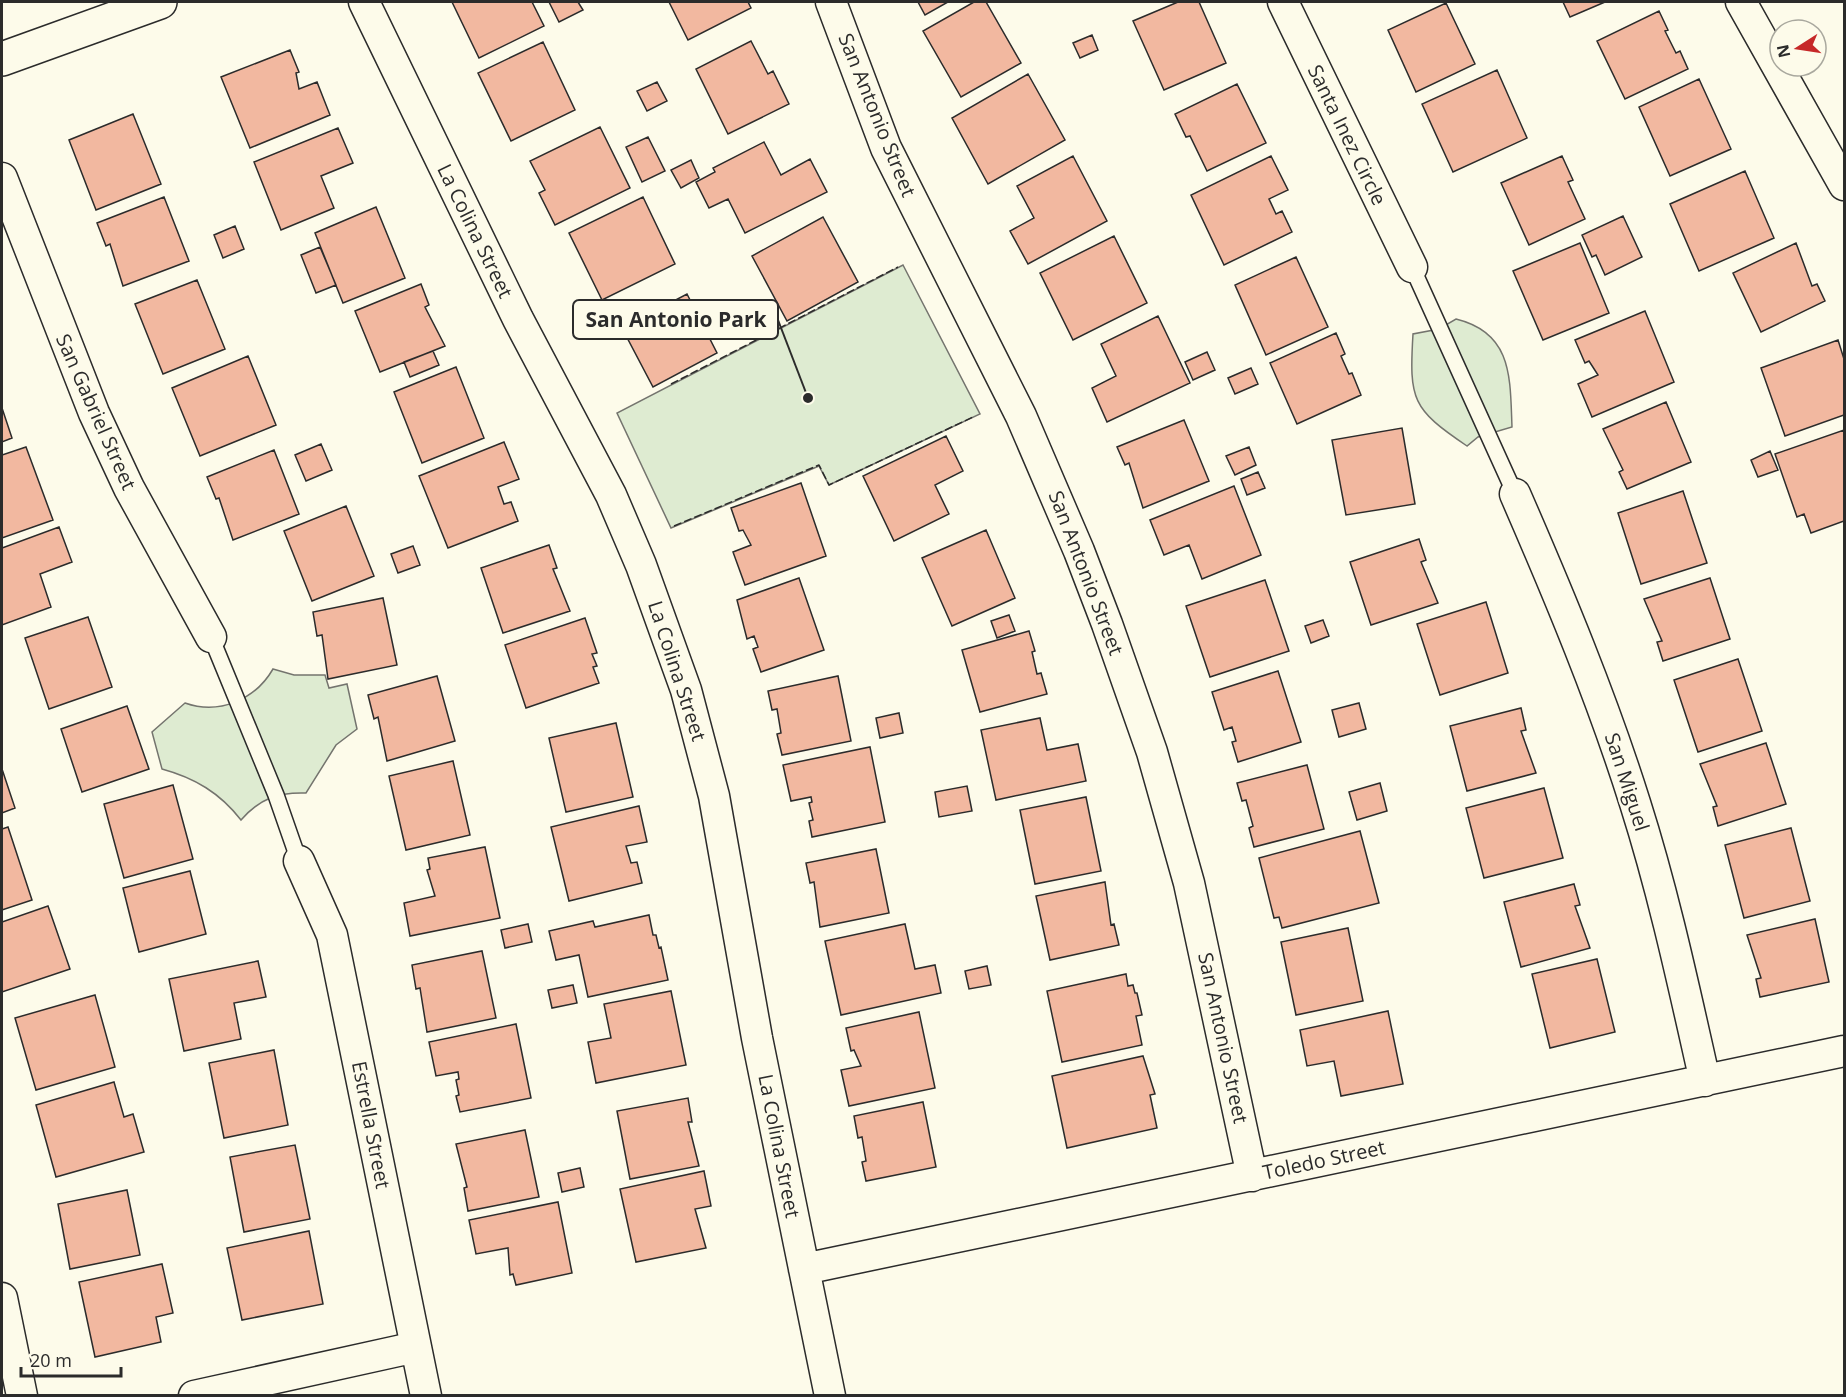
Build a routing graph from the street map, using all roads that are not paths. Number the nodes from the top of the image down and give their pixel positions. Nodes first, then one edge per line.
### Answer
1 (160, 2) edge
2 (364, 2) edge
3 (831, 2) edge
4 (1283, 2) edge
5 (1741, 2) edge
6 (2, 59) edge
7 (2, 178) edge
8 (1845, 186) edge
9 (1412, 267) joint
10 (1515, 494) joint
11 (211, 637) joint
12 (299, 861) joint
13 (1845, 1051) edge
14 (1705, 1081) junction
15 (1252, 1176) junction
16 (804, 1269) junction
17 (2, 1298) edge
18 (416, 1347) junction
19 (22, 1395) edge
20 (194, 1395) edge
21 (426, 1395) edge
22 (830, 1395) edge

1 - 6 street
2 - 16 street, La Colina Street
3 - 15 street, San Antonio Street
4 - 9 street, Santa Inez Circle
5 - 8 street
7 - 11 street, San Gabriel Street
9 - 10 lane
10 - 14 street, San Miguel
11 - 12 lane
12 - 18 street, Estrella Street
13 - 14 street, Toledo Street
14 - 15 street, Toledo Street
15 - 16 street, Toledo Street
16 - 22 street, La Colina Street
17 - 19 street
18 - 20 street
18 - 21 street, Estrella Street

